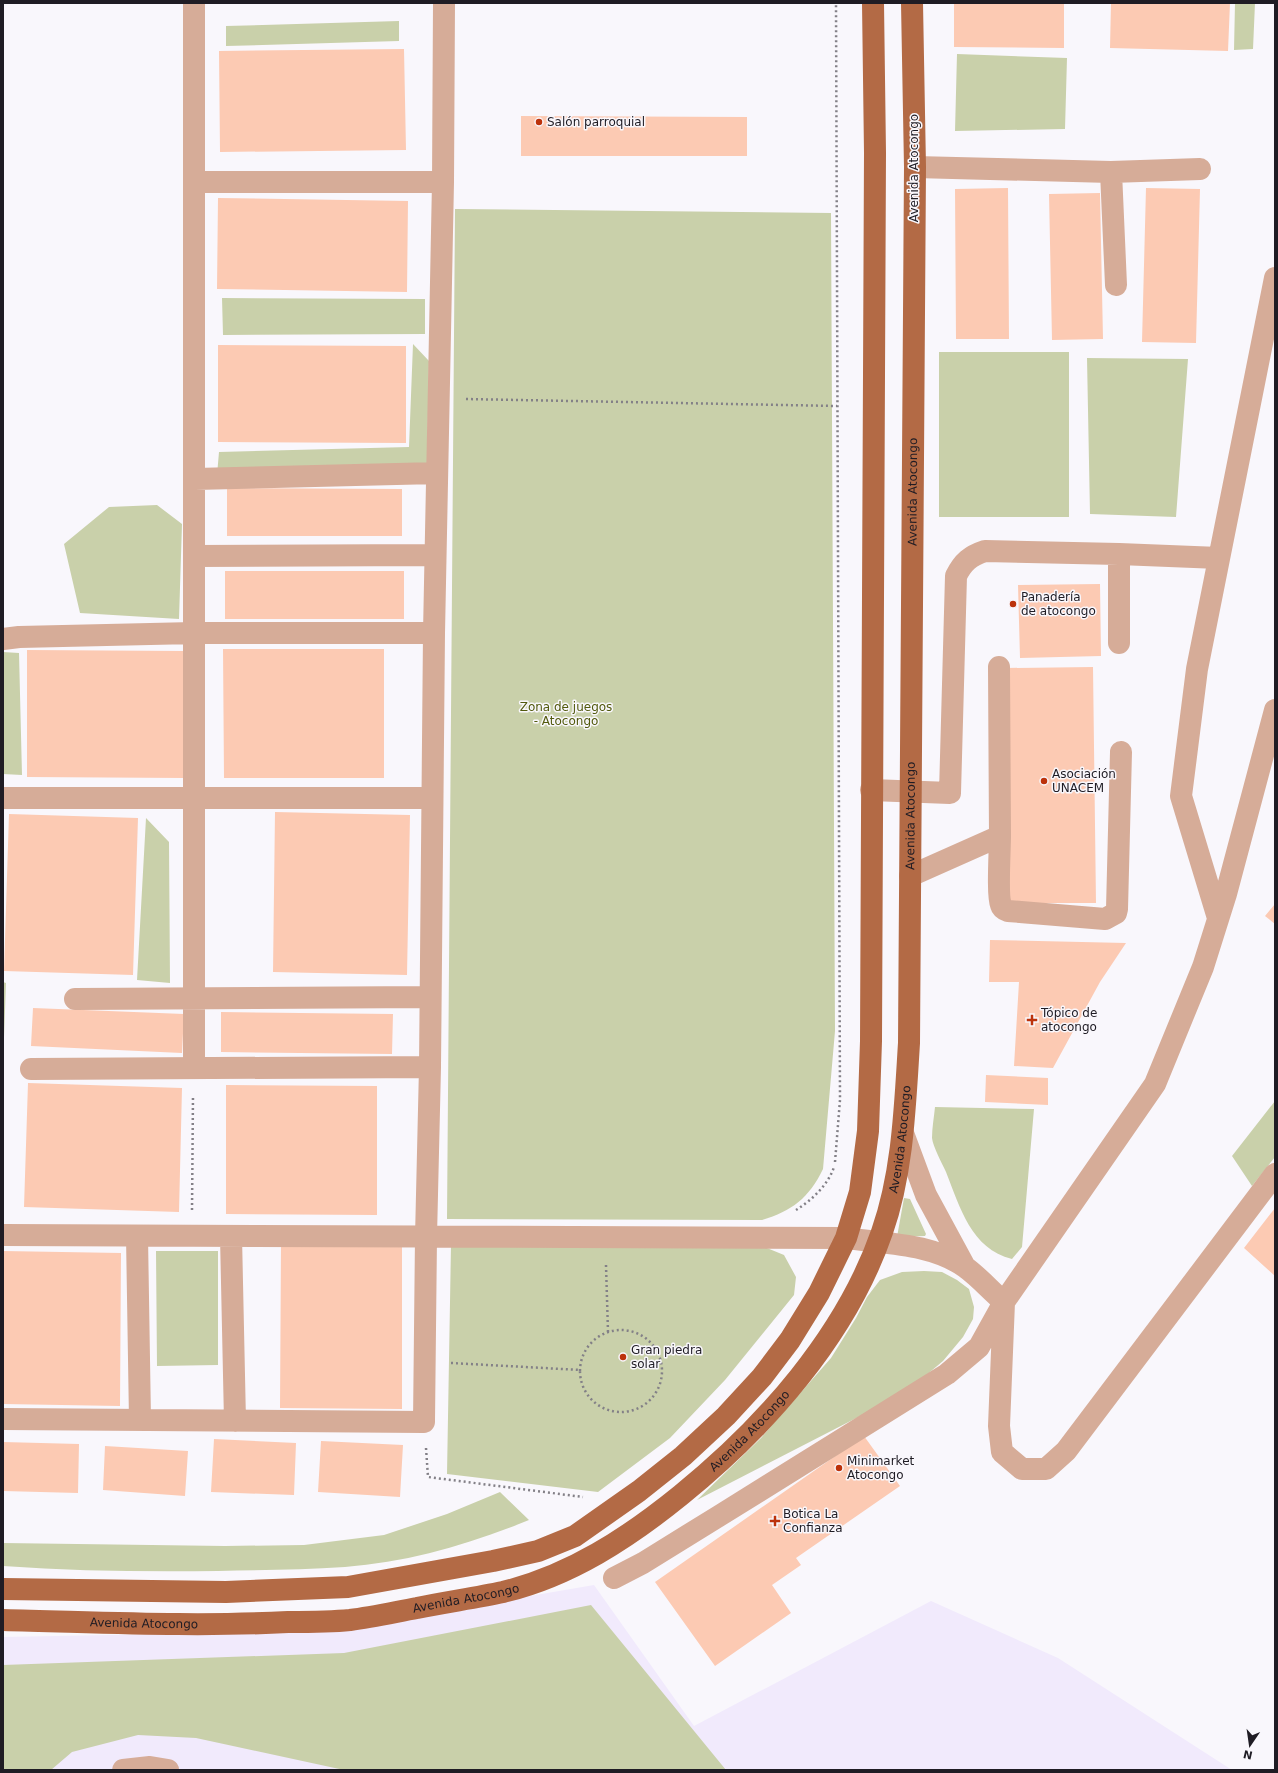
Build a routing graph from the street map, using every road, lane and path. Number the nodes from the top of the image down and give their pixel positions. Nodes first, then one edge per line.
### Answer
1 (194, 3) edge
2 (444, 3) edge
3 (836, 3) edge
4 (873, 3) edge
5 (912, 3) edge
6 (915, 166) junction
7 (1200, 168) dead end
8 (1111, 172) junction
9 (195, 182) junction
10 (443, 182) junction
11 (1275, 278) edge
12 (1116, 285) dead end
13 (438, 398) junction
14 (837, 406) junction
15 (437, 473) junction
16 (195, 479) junction
17 (1119, 554) junction
18 (435, 555) junction
19 (194, 556) junction
20 (1219, 558) junction
21 (194, 632) junction
22 (434, 633) junction
23 (3, 639) edge
24 (1119, 643) dead end
25 (998, 667) dead end
26 (1275, 710) edge
27 (1121, 752) dead end
28 (871, 790) junction
29 (910, 792) junction
30 (3, 798) edge
31 (194, 798) junction
32 (432, 798) junction
33 (1000, 836) junction
34 (910, 876) junction
35 (1218, 918) junction
36 (430, 997) junction
37 (194, 998) junction
38 (75, 999) dead end
39 (430, 1066) junction
40 (194, 1068) junction
41 (31, 1070) dead end
42 (903, 1132) junction
43 (1275, 1174) edge
44 (792, 1213) dead end
45 (3, 1235) edge
46 (136, 1236) junction
47 (191, 1236) junction
48 (231, 1236) junction
49 (426, 1237) junction
50 (605, 1238) junction
51 (846, 1238) junction
52 (878, 1243) junction
53 (965, 1267) junction
54 (1004, 1302) junction
55 (608, 1332) junction
56 (425, 1362) junction
57 (581, 1370) junction
58 (3, 1419) edge
59 (140, 1420) junction
60 (235, 1421) junction
61 (424, 1422) junction
62 (607, 1514) junction
63 (614, 1578) dead end
64 (3, 1589) edge
65 (3, 1620) edge
66 (123, 1770) edge
67 (168, 1770) edge

1 - 9 street
2 - 10 street
3 - 14 path
4 - 28 main road
5 - 6 main road, Avenida Atocongo
6 - 8 street
6 - 29 main road, Avenida Atocongo
7 - 8 street
8 - 12 street
9 - 10 street
9 - 16 street
10 - 13 street
11 - 20 street
13 - 14 path
13 - 15 street
14 - 44 path
15 - 16 street
15 - 18 street
16 - 19 street
17 - 20 street
17 - 24 street
17 - 29 street
18 - 19 street
18 - 22 street
19 - 21 street
20 - 35 street
21 - 22 street
21 - 23 street
21 - 31 street
22 - 32 street
25 - 33 street
26 - 35 street
27 - 33 street
28 - 29 street
28 - 51 main road
29 - 34 main road, Avenida Atocongo
30 - 31 street
31 - 32 street
31 - 37 street
32 - 36 street
33 - 34 street
34 - 42 main road, Avenida Atocongo
35 - 54 street
36 - 37 street
36 - 39 street
37 - 38 street
37 - 40 street
39 - 40 street
39 - 49 street
40 - 41 street
40 - 47 path
42 - 52 main road, Avenida Atocongo
42 - 53 street
43 - 54 street
45 - 46 street
46 - 47 street
46 - 59 street
47 - 48 street
48 - 49 street
48 - 60 street
49 - 50 street
49 - 56 street
50 - 51 street
50 - 55 path
51 - 52 street
51 - 62 main road
52 - 53 street
52 - 65 main road, Avenida Atocongo
53 - 54 street
54 - 63 street
55 - 57 path
55 - 57 path
56 - 57 path
56 - 61 street
58 - 59 street
59 - 60 street
60 - 61 street
61 - 62 path
62 - 64 main road
66 - 67 street

